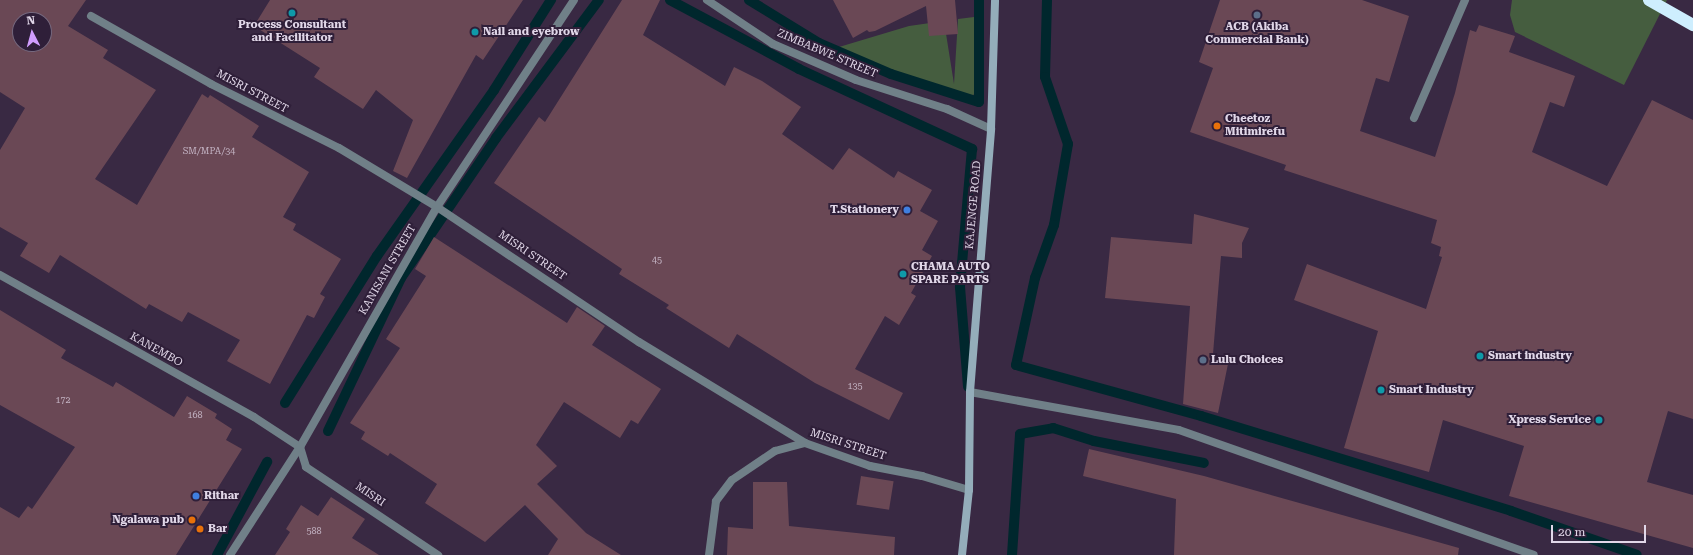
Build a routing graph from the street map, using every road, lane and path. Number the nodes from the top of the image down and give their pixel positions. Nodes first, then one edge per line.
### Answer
1 (574, 0) edge
2 (707, 0) edge
3 (995, 0) edge
4 (1465, 0) edge
5 (1649, 0) edge
6 (91, 16) dead end
7 (1693, 25) edge
8 (1414, 118) dead end
9 (991, 129) junction
10 (437, 207) junction
11 (0, 275) edge
12 (970, 392) junction
13 (804, 443) junction
14 (300, 447) junction
15 (969, 490) junction
16 (230, 555) edge
17 (438, 555) edge
18 (709, 555) edge
19 (962, 555) edge
20 (1534, 555) edge

1 - 10 street, KANISANI STREET
2 - 9 street, ZIMBABWE STREET
3 - 9 street, KAJENGE ROAD
4 - 8 street
5 - 7 highway
6 - 10 street, MISRI STREET
9 - 12 street, KAJENGE ROAD
10 - 13 street, MISRI STREET
10 - 14 street, KANISANI STREET
11 - 14 street, KANEMBO
12 - 15 street, KAJENGE ROAD
12 - 20 street
13 - 15 street, MISRI STREET
13 - 18 street
14 - 16 street, KANISANI STREET
14 - 17 street, MISRI
15 - 19 street, KAJENGE ROAD

